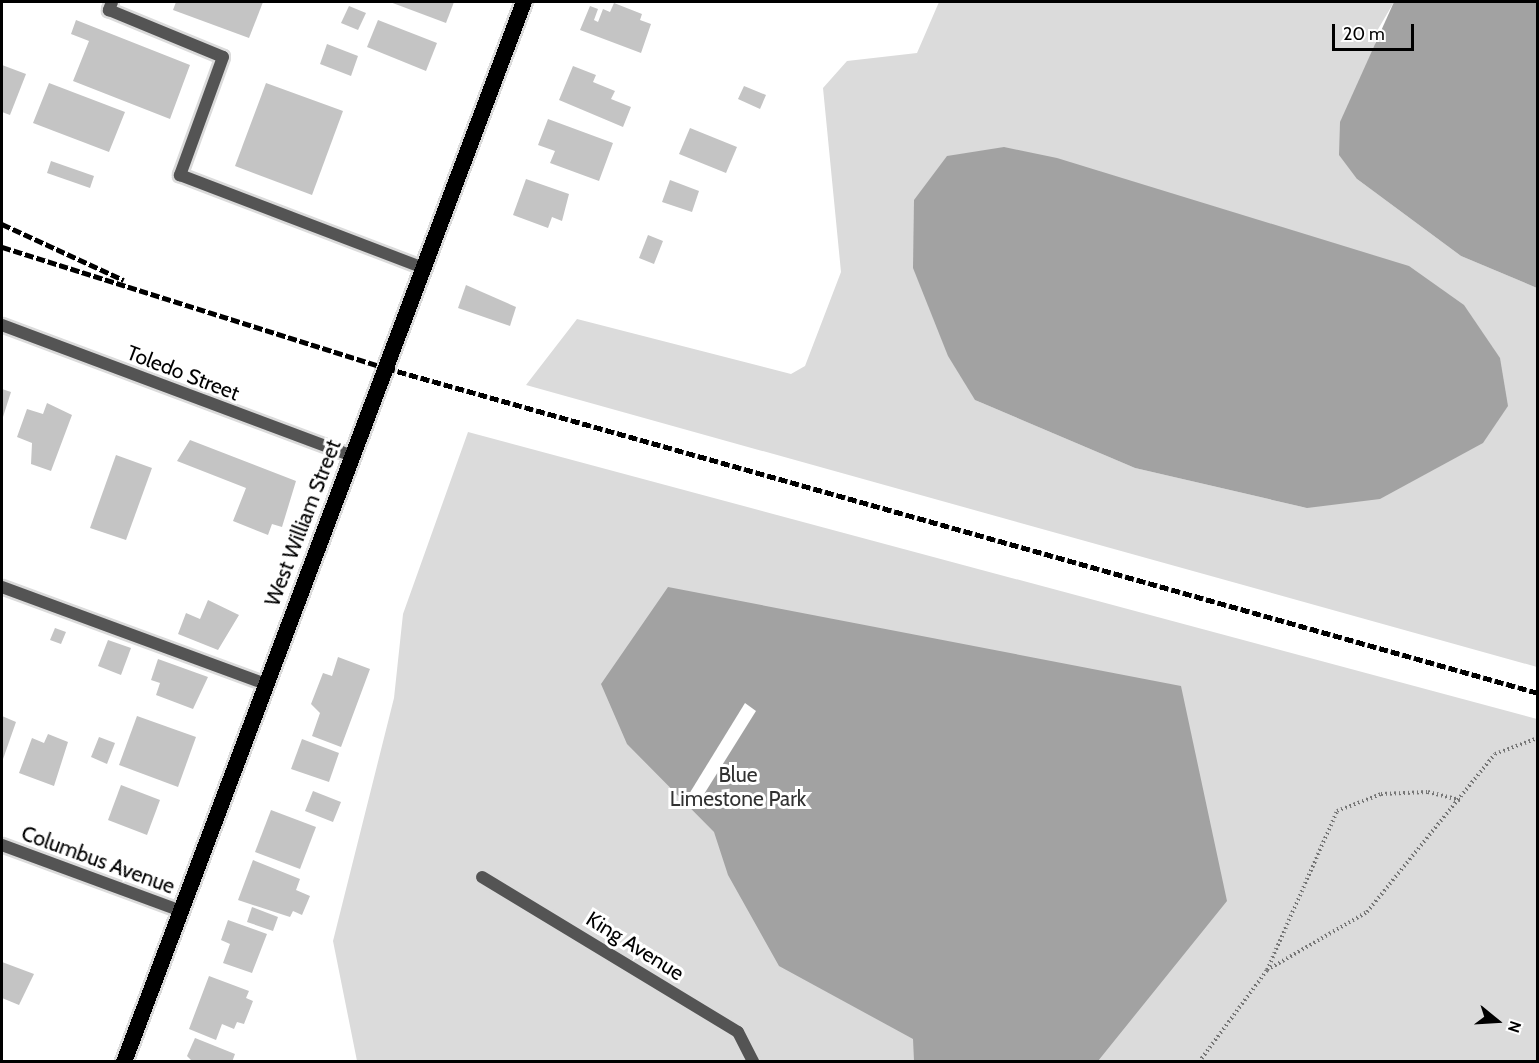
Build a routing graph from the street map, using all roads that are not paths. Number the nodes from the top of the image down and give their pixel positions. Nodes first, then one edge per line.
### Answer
1 (112, 2) edge
2 (524, 2) edge
3 (424, 268) junction
4 (2, 325) edge
5 (352, 456) junction
6 (2, 587) edge
7 (266, 684) junction
8 (2, 845) edge
9 (482, 877) dead end
10 (181, 911) junction
11 (124, 1062) edge
12 (753, 1062) edge

1 - 3 street
2 - 3 highway, West William Street
3 - 5 highway, West William Street
4 - 5 street, Toledo Street
5 - 7 highway, West William Street
6 - 7 street
7 - 10 highway, West William Street
8 - 10 street, Columbus Avenue
9 - 12 street, King Avenue
10 - 11 highway, West William Street

